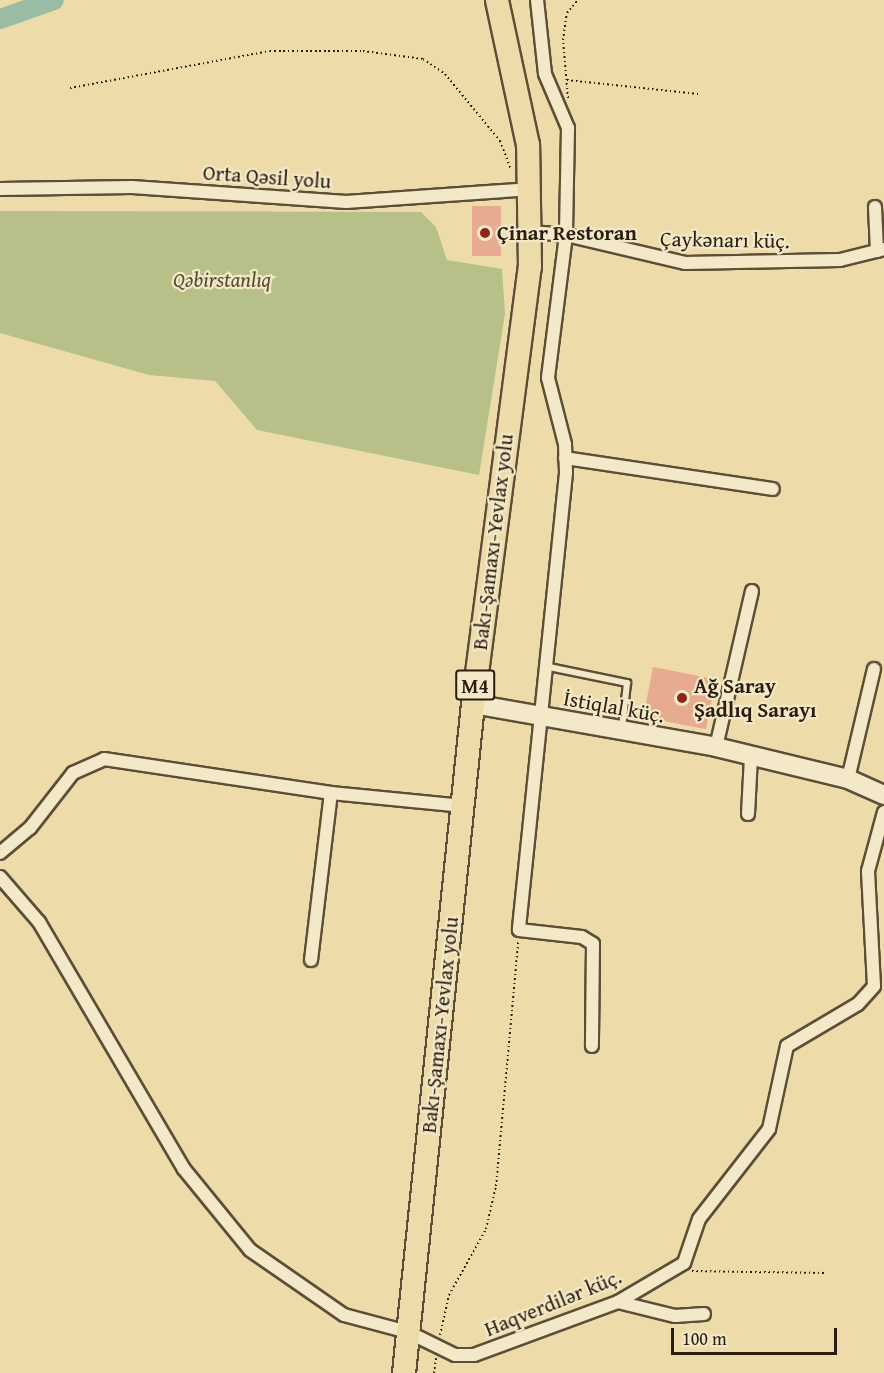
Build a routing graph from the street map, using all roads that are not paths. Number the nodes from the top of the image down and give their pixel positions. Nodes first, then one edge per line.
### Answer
1 (497, 0) edge
2 (537, 0) edge
3 (0, 189) edge
4 (523, 190) junction
5 (875, 207) dead end
6 (532, 232) junction
7 (566, 235) junction
8 (880, 250) edge
9 (565, 458) junction
10 (773, 489) dead end
11 (752, 591) dead end
12 (549, 667) junction
13 (874, 669) dead end
14 (473, 704) junction
15 (544, 717) junction
16 (621, 731) junction
17 (716, 747) junction
18 (751, 756) junction
19 (848, 779) junction
20 (331, 793) junction
21 (884, 795) edge
22 (463, 806) junction
23 (884, 812) edge
24 (748, 814) dead end
25 (0, 853) edge
26 (0, 877) edge
27 (311, 960) dead end
28 (592, 1046) dead end
29 (618, 1302) junction
30 (704, 1314) dead end
31 (408, 1332) junction
32 (404, 1373) edge

1 - 4 highway, Bakı-Şamaxı-Yevlax yolu / M4
2 - 7 street
3 - 4 street, Orta Qəsil yolu
4 - 6 highway, Bakı-Şamaxı-Yevlax yolu / M4
5 - 8 street
6 - 7 street, Çaykənarı küç.
6 - 14 highway, Bakı-Şamaxı-Yevlax yolu / M4
7 - 8 street, Çaykənarı küç.
7 - 9 street
9 - 10 street
9 - 12 street
11 - 17 street
12 - 15 street
12 - 16 lane
13 - 19 street
14 - 15 street, İstiqlal küç.
14 - 22 highway, Bakı-Şamaxı-Yevlax yolu / M4
15 - 16 street, İstiqlal küç.
15 - 28 street
16 - 17 street, İstiqlal küç.
17 - 18 street, İstiqlal küç.
18 - 19 street, İstiqlal küç.
18 - 24 street
19 - 21 street, İstiqlal küç.
20 - 22 street
20 - 25 street
20 - 27 street
22 - 31 highway, Bakı-Şamaxı-Yevlax yolu / M4
23 - 29 street, Haqverdilər küç.
26 - 31 street, Haqverdilər küç.
29 - 30 street
29 - 31 street, Haqverdilər küç.
31 - 32 highway, Bakı-Şamaxı-Yevlax yolu / M4

